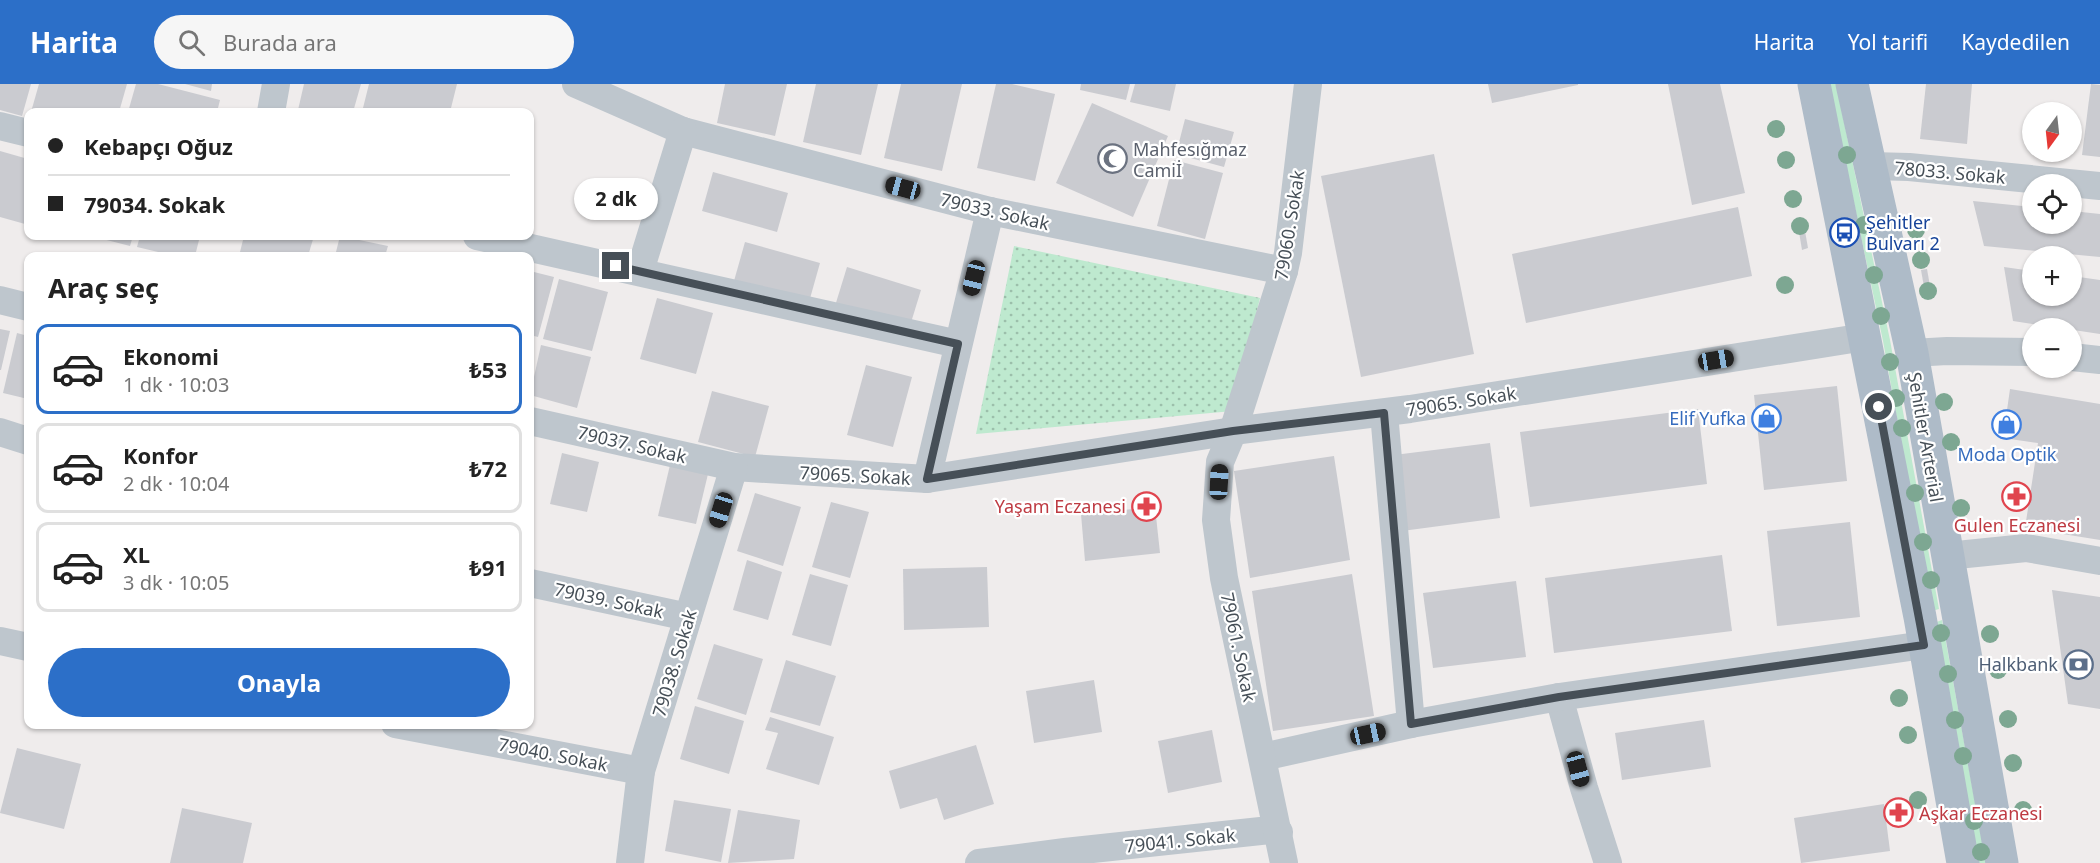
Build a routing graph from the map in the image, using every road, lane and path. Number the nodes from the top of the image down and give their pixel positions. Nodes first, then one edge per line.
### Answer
1 (276, 84) edge
2 (576, 84) edge
3 (1308, 84) edge
4 (1814, 84) edge
5 (1852, 84) edge
6 (272, 108) edge
7 (0, 126) edge
8 (683, 131) junction
9 (24, 132) edge
10 (1871, 166) junction
11 (2100, 186) edge
12 (990, 211) junction
13 (496, 240) edge
14 (640, 271) junction
15 (1284, 271) junction
16 (0, 300) edge
17 (24, 305) edge
18 (1865, 337) junction
19 (958, 344) junction
20 (2022, 352) edge
21 (1912, 353) junction
22 (2082, 358) edge
23 (2100, 360) edge
24 (1384, 413) junction
25 (534, 422) edge
26 (1233, 431) junction
27 (0, 432) edge
28 (24, 440) edge
29 (734, 467) junction
30 (927, 479) junction
31 (1947, 556) junction
32 (2100, 561) edge
33 (534, 584) edge
34 (688, 617) junction
35 (0, 641) edge
36 (1924, 645) junction
37 (24, 646) edge
38 (1559, 697) junction
39 (1411, 724) junction
40 (421, 729) edge
41 (1263, 757) junction
42 (641, 771) junction
43 (1279, 832) junction
44 (1045, 859) edge
45 (630, 863) edge
46 (979, 863) edge
47 (1284, 863) edge
48 (1608, 863) edge
49 (1964, 863) edge
50 (2002, 863) edge

1 - 6 street
2 - 8 street, 79033. Sokak
3 - 15 street, 79060. Sokak
4 - 18 main road
5 - 10 main road, Şehitler Arterial
7 - 9 street
8 - 12 street, 79033. Sokak
8 - 14 street
10 - 11 street, 78033. Sokak
10 - 21 main road, Şehitler Arterial
12 - 15 street, 79033. Sokak
12 - 19 street
13 - 14 street
14 - 19 street
15 - 26 street, 79060. Sokak
16 - 17 street
18 - 24 street, 79065. Sokak
18 - 36 main road
19 - 30 street
20 - 21 street
21 - 31 main road, Şehitler Arterial
22 - 23 street
24 - 26 street, 79065. Sokak
24 - 39 street
25 - 29 street, 79037. Sokak
26 - 30 street, 79065. Sokak
26 - 41 street, 79061. Sokak
27 - 28 street
29 - 30 street, 79065. Sokak
29 - 34 street, 79038. Sokak
31 - 32 street
31 - 50 main road, Şehitler Arterial
33 - 34 street, 79039. Sokak
34 - 42 street, 79038. Sokak
35 - 37 street
36 - 38 street
36 - 49 main road
38 - 39 street
38 - 48 street
39 - 41 street
40 - 42 street, 79040. Sokak
41 - 43 street, 79061. Sokak
42 - 45 street, 79038. Sokak
43 - 44 street, 79041. Sokak
43 - 47 street, 79061. Sokak
44 - 46 street, 79041. Sokak

